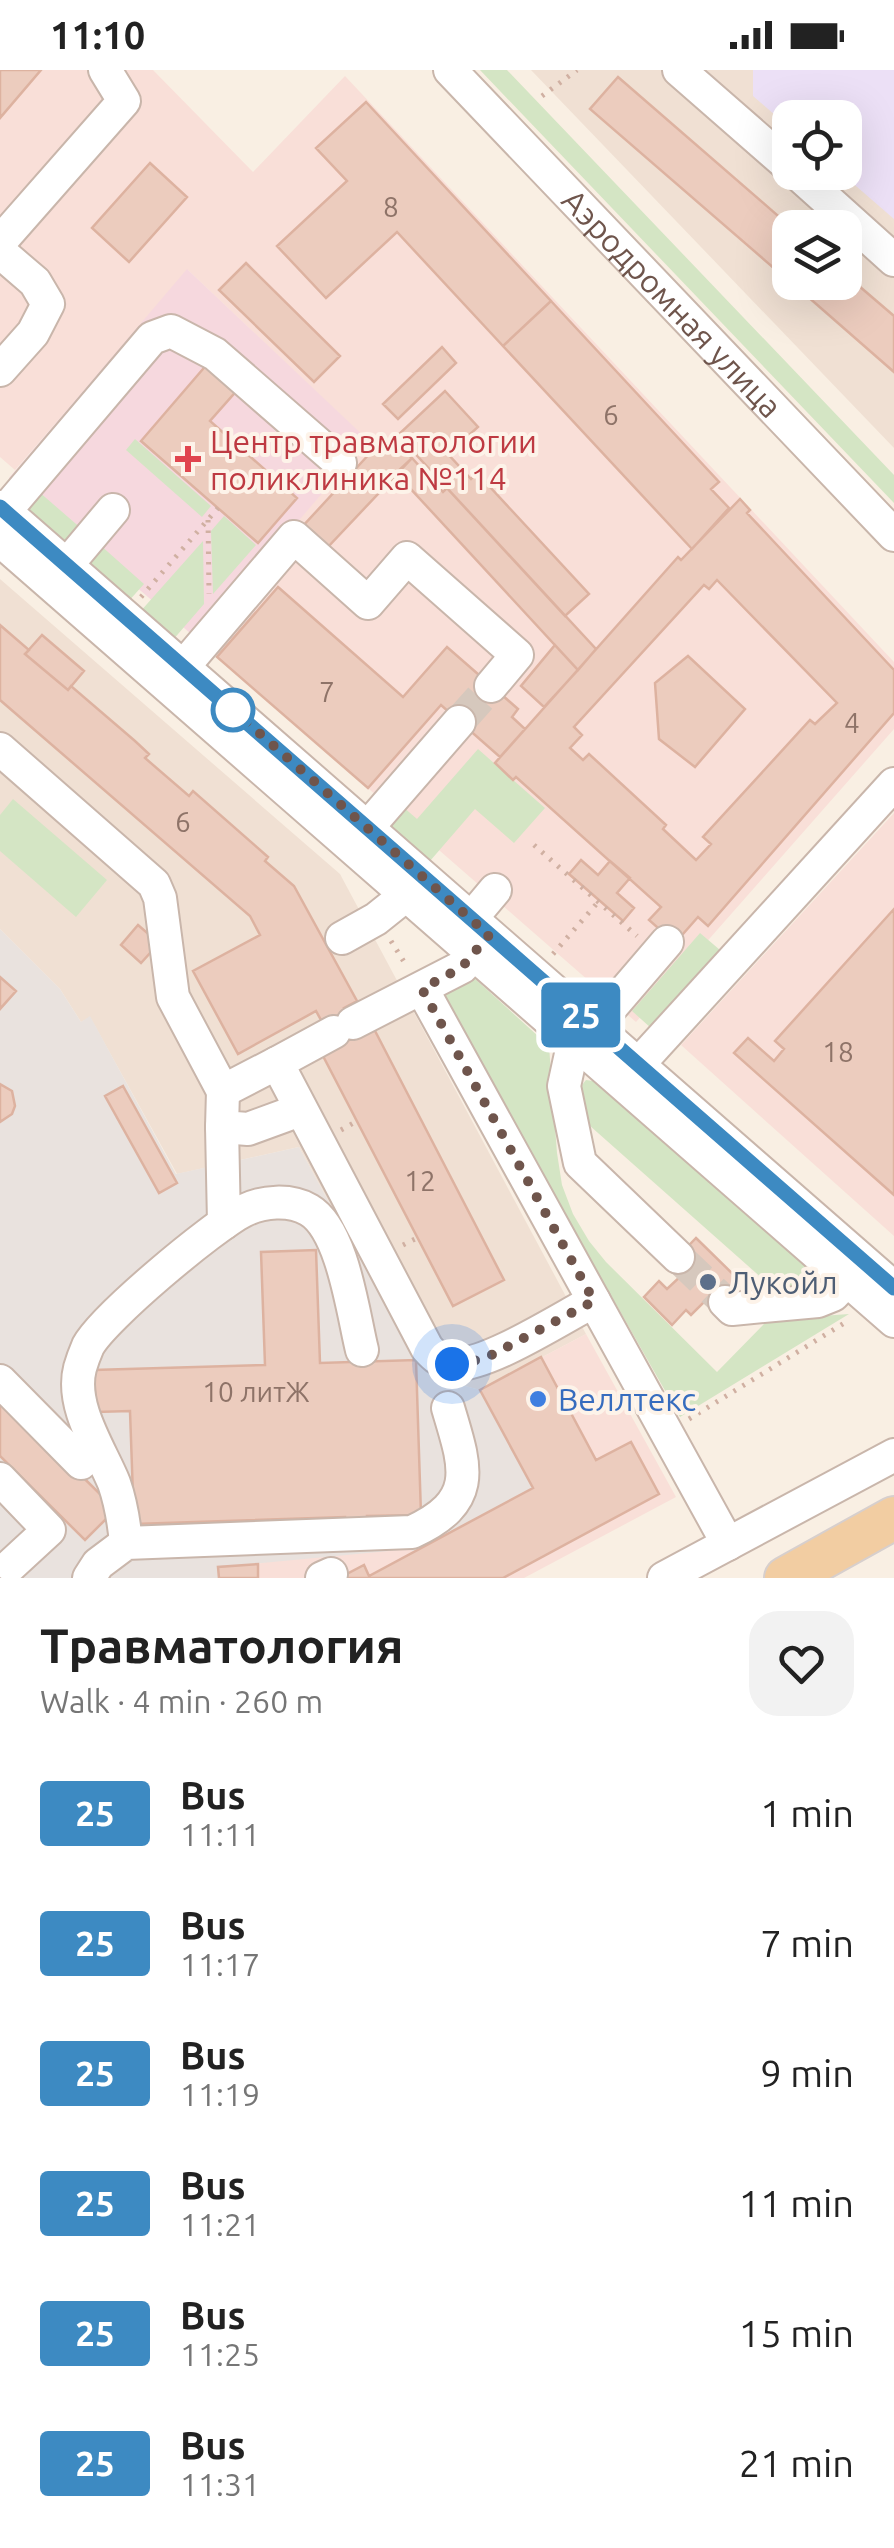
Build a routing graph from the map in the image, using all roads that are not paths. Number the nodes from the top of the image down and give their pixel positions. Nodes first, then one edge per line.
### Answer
1 (105, 70) edge
2 (450, 70) edge
3 (680, 70) edge
4 (772, 151) edge
5 (816, 190) edge
6 (0, 242) edge
7 (0, 252) edge
8 (894, 260) edge
9 (0, 370) edge
10 (340, 464) dead end
11 (114, 510) dead end
12 (1, 519) edge
13 (894, 534) edge
14 (58, 574) junction
15 (175, 676) junction
16 (491, 686) tunnel mouth
17 (459, 722) tunnel mouth
18 (0, 750) edge
19 (894, 784) edge
20 (359, 837) junction
21 (495, 890) dead end
22 (406, 895) junction
23 (472, 936) junction
24 (342, 938) dead end
25 (662, 948) road end
26 (422, 989) junction
27 (586, 1036) junction
28 (276, 1063) junction
29 (630, 1074) junction
30 (223, 1091) junction
31 (300, 1110) junction
32 (222, 1127) junction
33 (224, 1223) junction
34 (678, 1257) tunnel mouth
35 (851, 1267) junction
36 (894, 1288) edge
37 (594, 1301) junction
38 (725, 1302) tunnel mouth
39 (894, 1321) edge
40 (362, 1350) dead end
41 (0, 1381) edge
42 (448, 1408) dead end
43 (894, 1455) edge
44 (81, 1463) dead end
45 (0, 1480) edge
46 (877, 1529) edge
47 (126, 1543) junction
48 (728, 1544) junction
49 (11, 1565) edge
50 (89, 1578) edge
51 (664, 1578) edge
52 (786, 1578) edge

1 - 6 street
2 - 13 street, Аэродромная улица
3 - 4 street
5 - 8 street
7 - 9 street
10 - 12 street
11 - 14 street
12 - 14 street
14 - 15 street
15 - 16 street
15 - 20 street
17 - 20 street
18 - 30 street
19 - 29 street
20 - 22 street
20 - 23 street
21 - 23 street
22 - 23 street
22 - 24 street
23 - 26 street
23 - 27 street
25 - 27 street
26 - 28 street
26 - 37 street
27 - 29 street
27 - 34 street
28 - 30 street
28 - 31 street
29 - 35 street
30 - 32 street
31 - 32 street
31 - 37 street
32 - 33 street
33 - 40 street
33 - 47 street
35 - 36 street
35 - 38 street
35 - 39 street
37 - 48 street
41 - 44 street
42 - 47 street
43 - 48 street
45 - 49 street
46 - 52 main road
47 - 50 street
48 - 51 street

